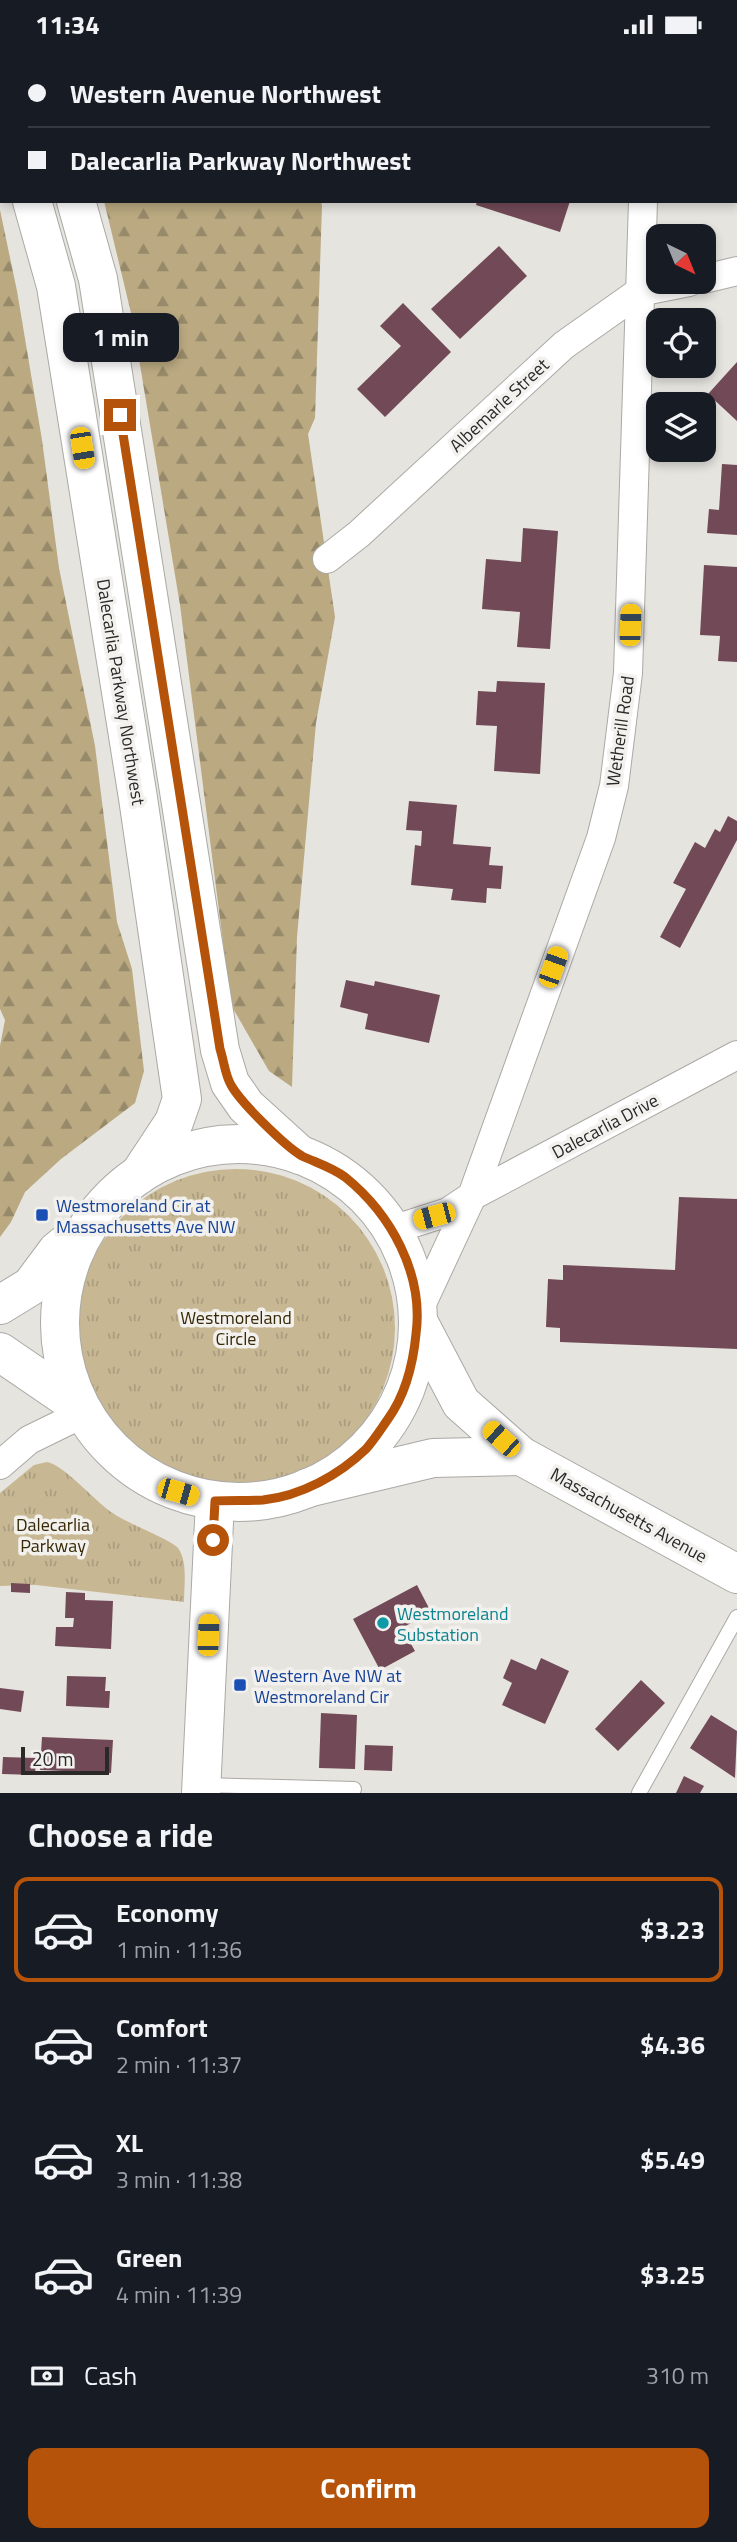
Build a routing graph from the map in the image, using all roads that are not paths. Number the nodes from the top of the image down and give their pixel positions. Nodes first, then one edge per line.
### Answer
1 (33, 203) edge
2 (77, 203) edge
3 (643, 203) edge
4 (737, 271) edge
5 (716, 276) edge
6 (646, 291) edge
7 (639, 292) junction
8 (327, 559) dead end
9 (737, 1055) edge
10 (300, 1155) junction
11 (139, 1175) junction
12 (472, 1196) junction
13 (91, 1223) junction
14 (392, 1230) junction
15 (0, 1304) edge
16 (418, 1316) junction
17 (0, 1352) edge
18 (81, 1410) junction
19 (521, 1456) junction
20 (0, 1465) edge
21 (307, 1488) junction
22 (215, 1501) junction
23 (737, 1574) edge
24 (737, 1617) edge
25 (201, 1789) edge
26 (354, 1789) dead end
27 (639, 1793) edge

1 - 11 main road, Dalecarlia Parkway Northwest
2 - 10 main road
3 - 7 street, Wetherill Road
4 - 5 street
6 - 7 street, Albemarle Street
7 - 8 street, Albemarle Street
7 - 12 street, Wetherill Road
9 - 12 street, Dalecarlia Drive
10 - 11 main road
10 - 14 main road
11 - 13 main road
12 - 14 street, Dalecarlia Drive
12 - 16 street
13 - 15 main road
13 - 18 main road
14 - 16 main road
16 - 19 main road, Massachusetts Avenue
16 - 21 main road
17 - 18 main road
18 - 20 street
18 - 22 main road
19 - 21 main road, Massachusetts Avenue
19 - 23 main road, Massachusetts Avenue
21 - 22 main road
22 - 25 main road
24 - 27 lane
25 - 26 lane

